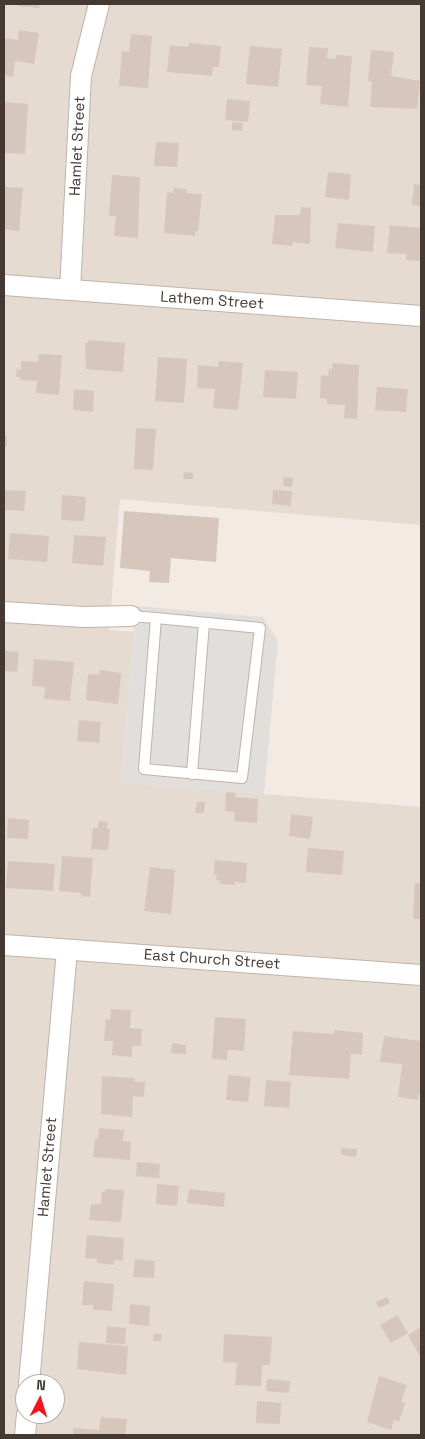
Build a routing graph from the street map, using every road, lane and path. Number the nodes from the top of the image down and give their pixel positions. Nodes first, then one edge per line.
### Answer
1 (99, 4) edge
2 (4, 285) edge
3 (70, 290) junction
4 (421, 316) edge
5 (4, 612) edge
6 (131, 616) joint
7 (156, 618) junction
8 (204, 623) junction
9 (192, 774) junction
10 (4, 944) edge
11 (67, 950) junction
12 (421, 975) edge
13 (30, 1374) edge

1 - 3 street, Hamlet Street
2 - 3 street, Lathem Street
3 - 4 street, Lathem Street
5 - 6 street
6 - 7 lane
7 - 8 lane
7 - 9 lane
8 - 9 lane
8 - 9 lane
10 - 11 street, East Church Street
11 - 12 street, East Church Street
11 - 13 street, Hamlet Street

